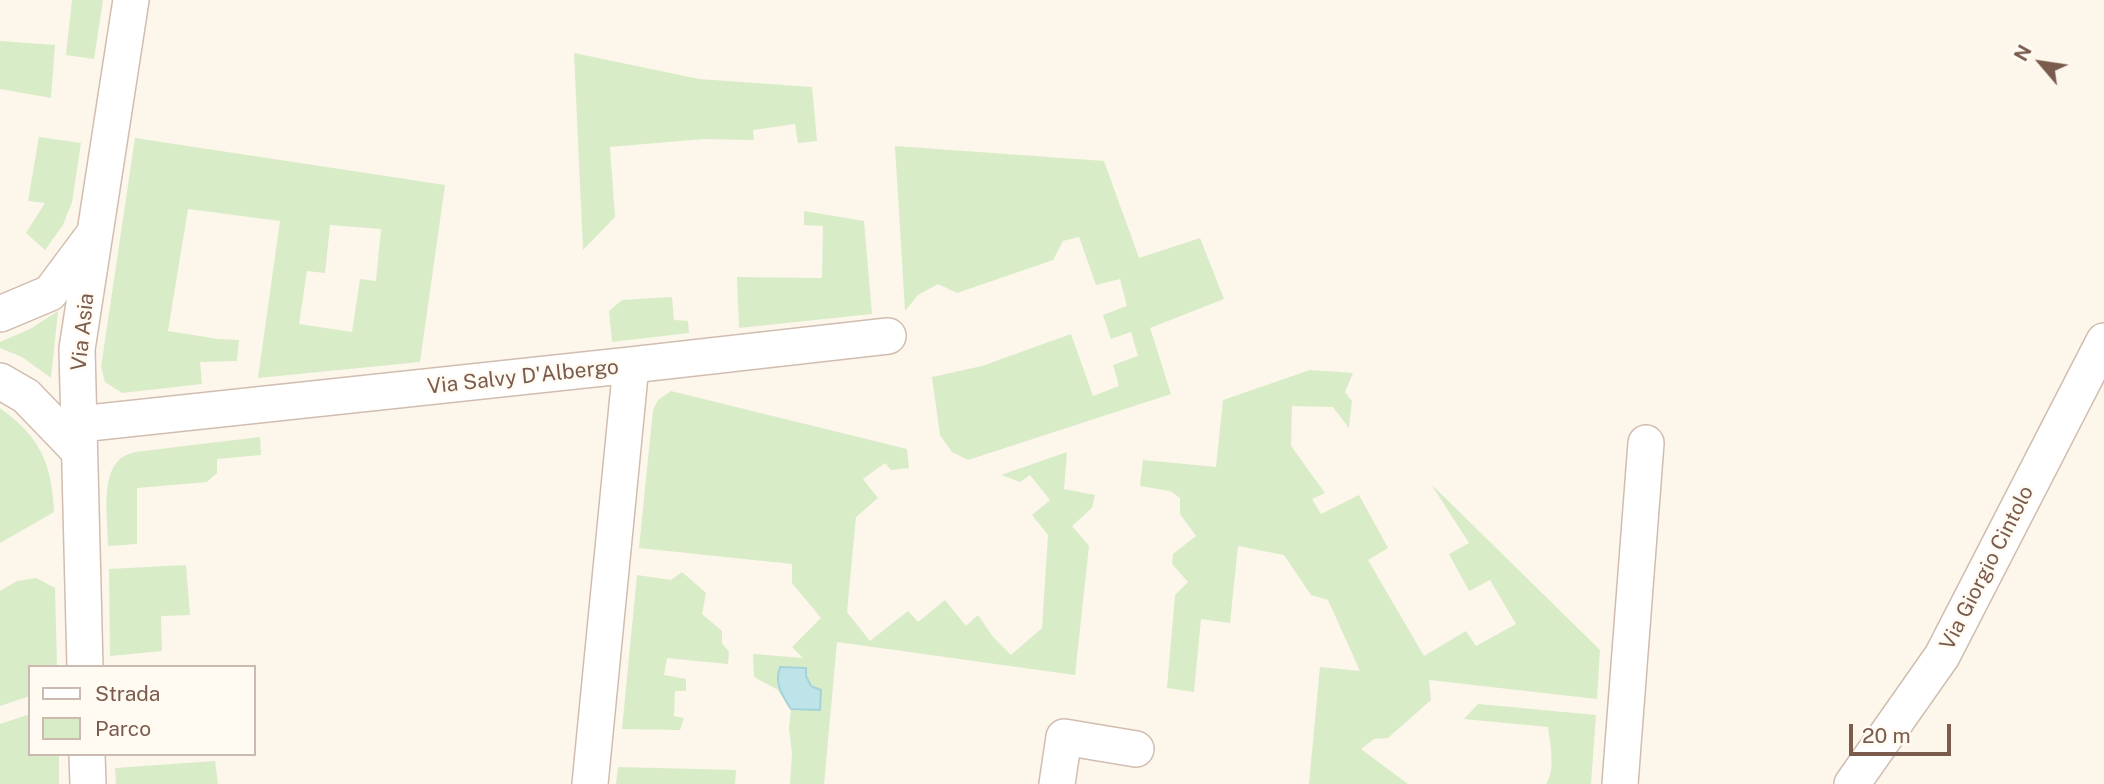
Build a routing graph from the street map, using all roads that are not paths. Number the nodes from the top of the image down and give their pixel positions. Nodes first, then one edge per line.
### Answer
1 (131, 0) edge
2 (97, 231) junction
3 (0, 314) edge
4 (888, 336) dead end
5 (2104, 341) edge
6 (631, 365) junction
7 (0, 381) edge
8 (80, 438) junction
9 (1646, 443) dead end
10 (85, 665) edge
11 (1136, 749) dead end
12 (87, 756) edge
13 (88, 784) edge
14 (590, 784) edge
15 (1057, 784) edge
16 (1620, 784) edge
17 (1852, 784) edge

1 - 2 street, Via Asia
2 - 3 street
2 - 8 street, Via Asia
4 - 6 street
5 - 17 street, Via Giorgio Cintolo
6 - 8 street, Via Salvy D'Albergo
6 - 14 street, Via Salvy D'Albergo
7 - 8 street
8 - 10 street, Via Asia
9 - 16 street
11 - 15 street
12 - 13 street

